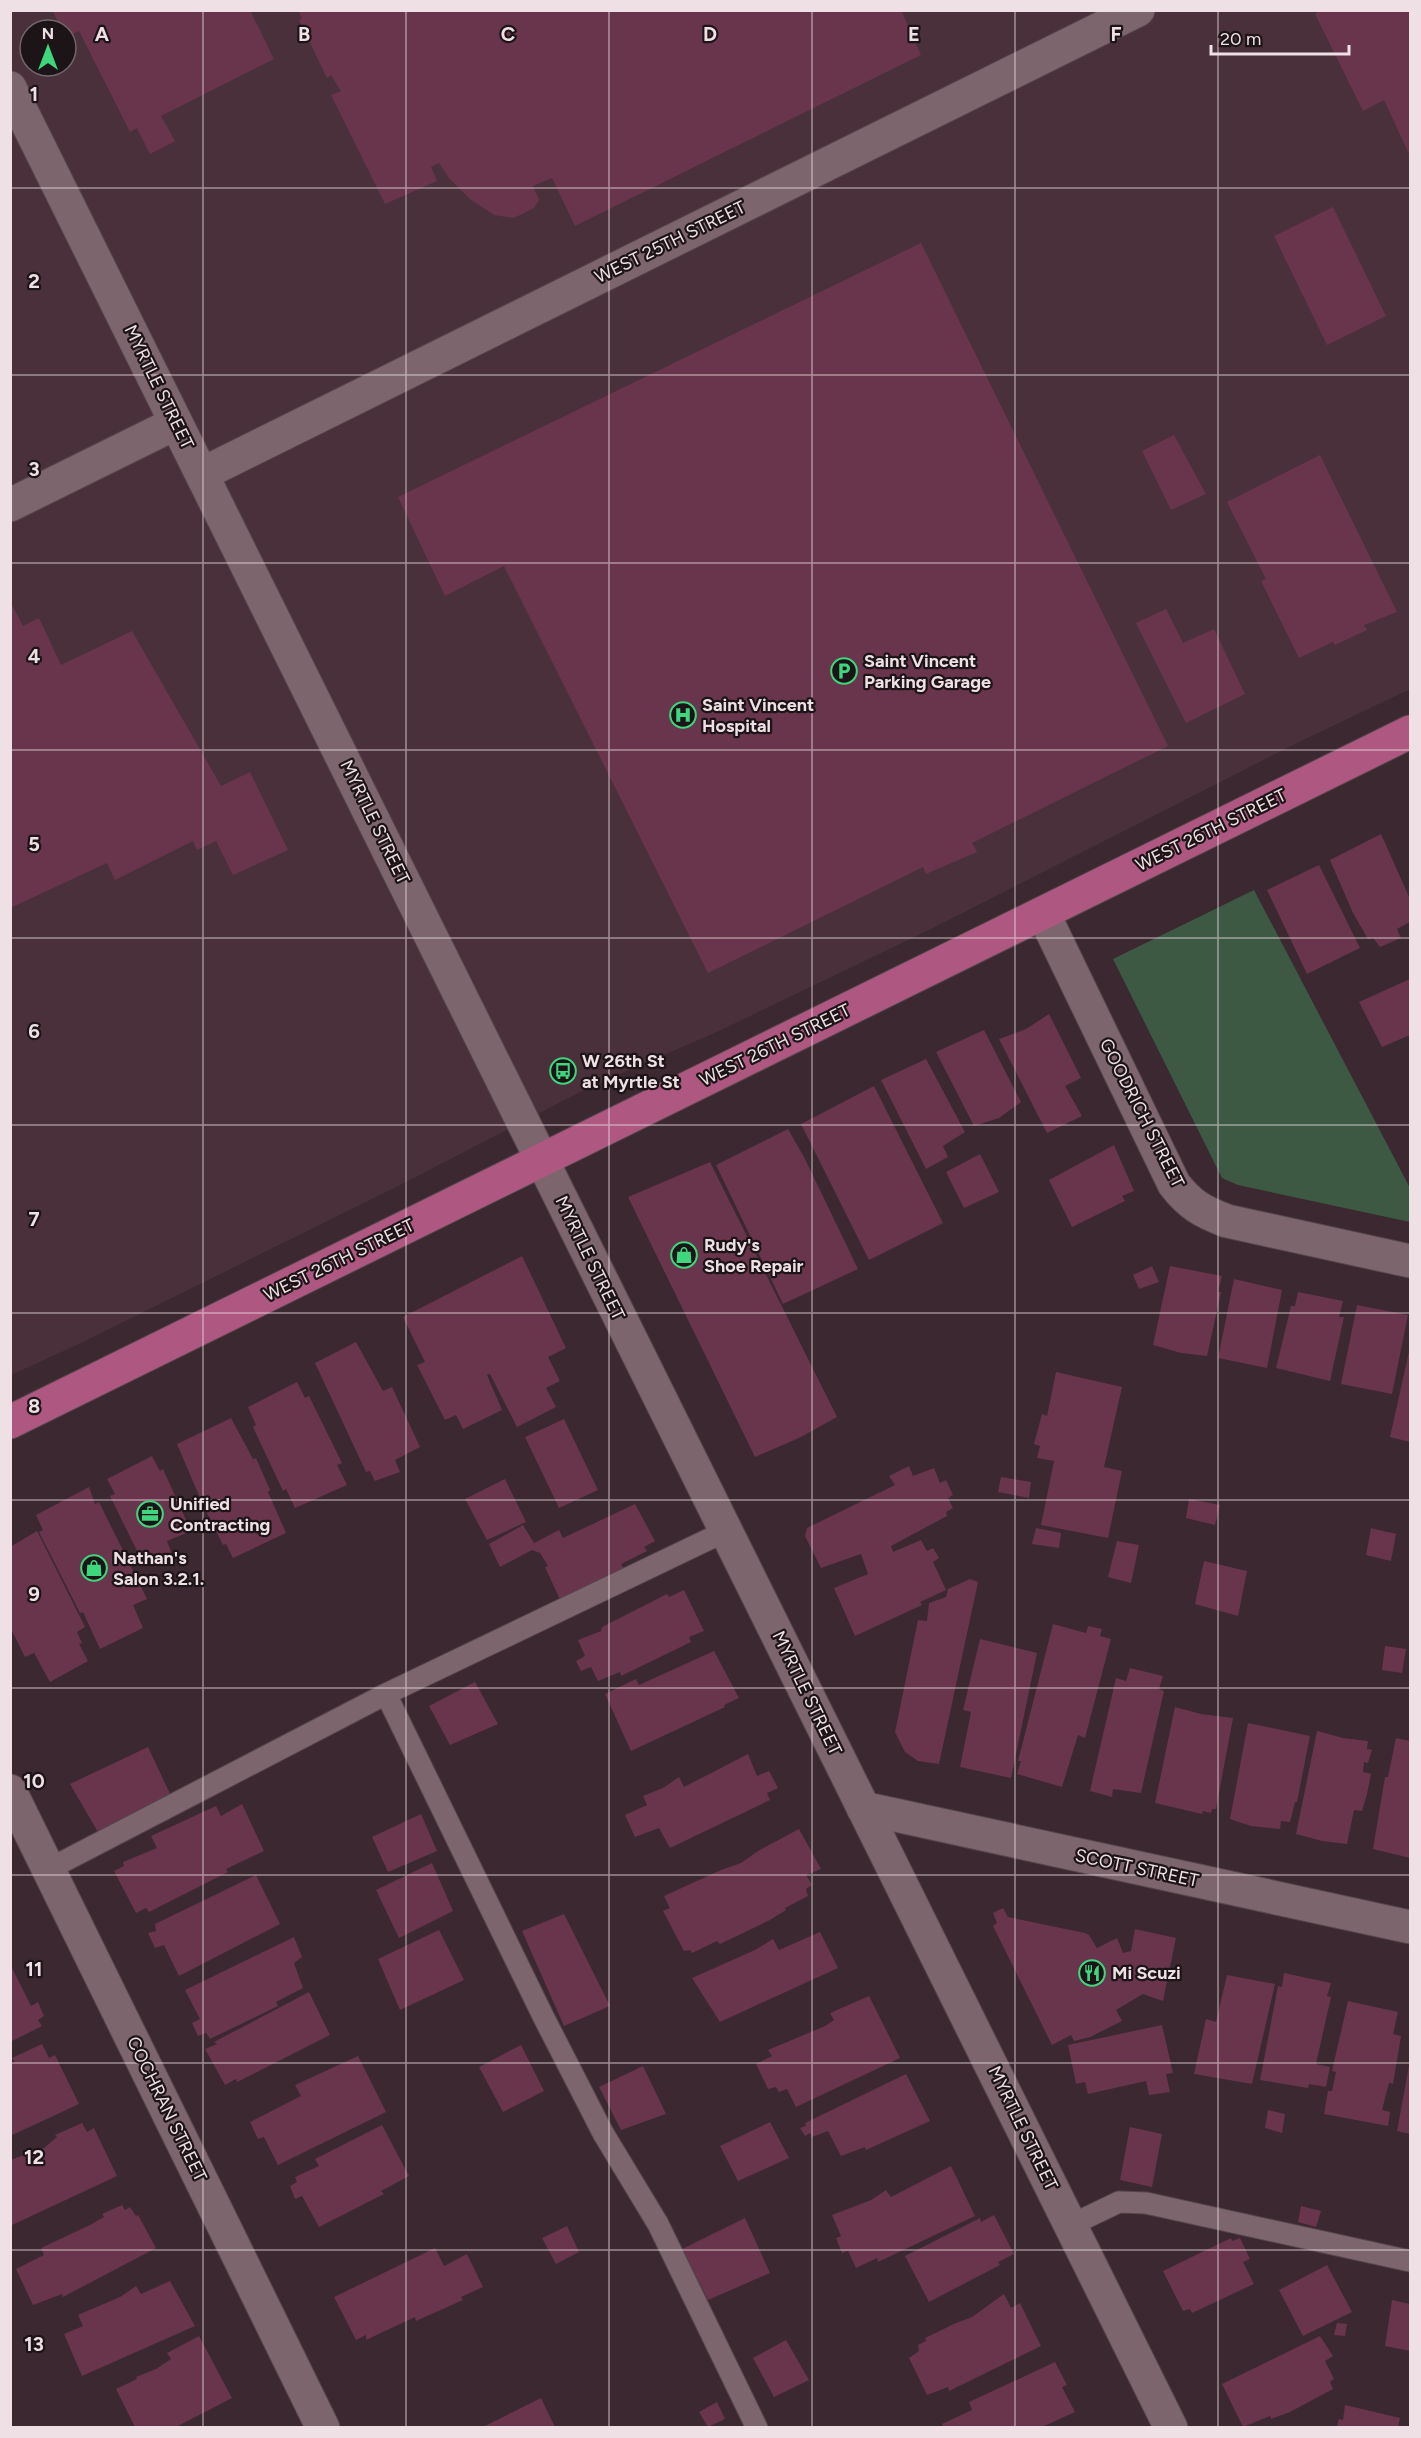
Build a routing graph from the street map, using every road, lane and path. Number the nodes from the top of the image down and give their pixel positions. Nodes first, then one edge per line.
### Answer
1 (1138, 10) edge
2 (10, 88) edge
3 (176, 423) junction
4 (202, 474) junction
5 (10, 505) edge
6 (1410, 732) edge
7 (1043, 913) junction
8 (542, 1160) junction
9 (1410, 1261) edge
10 (10, 1422) edge
11 (726, 1531) junction
12 (386, 1694) junction
13 (10, 1791) edge
14 (864, 1808) junction
15 (20, 1833) edge
16 (49, 1869) junction
17 (1410, 1927) edge
18 (1071, 2225) junction
19 (1410, 2261) edge
20 (323, 2427) edge
21 (757, 2427) edge
22 (1171, 2427) edge

1 - 4 street, WEST 25TH STREET
2 - 3 street, MYRTLE STREET
3 - 4 street, MYRTLE STREET
3 - 5 street
4 - 8 street, MYRTLE STREET
6 - 7 main road, WEST 26TH STREET
7 - 8 main road, WEST 26TH STREET
7 - 9 street, GOODRICH STREET
8 - 10 main road, WEST 26TH STREET
8 - 11 street, MYRTLE STREET
11 - 12 lane
11 - 14 street, MYRTLE STREET
12 - 16 lane
12 - 21 lane
13 - 15 street, COCHRAN STREET
14 - 17 street, SCOTT STREET
14 - 18 street, MYRTLE STREET
15 - 16 street, COCHRAN STREET
16 - 20 street, COCHRAN STREET
18 - 19 lane
18 - 22 street, MYRTLE STREET

